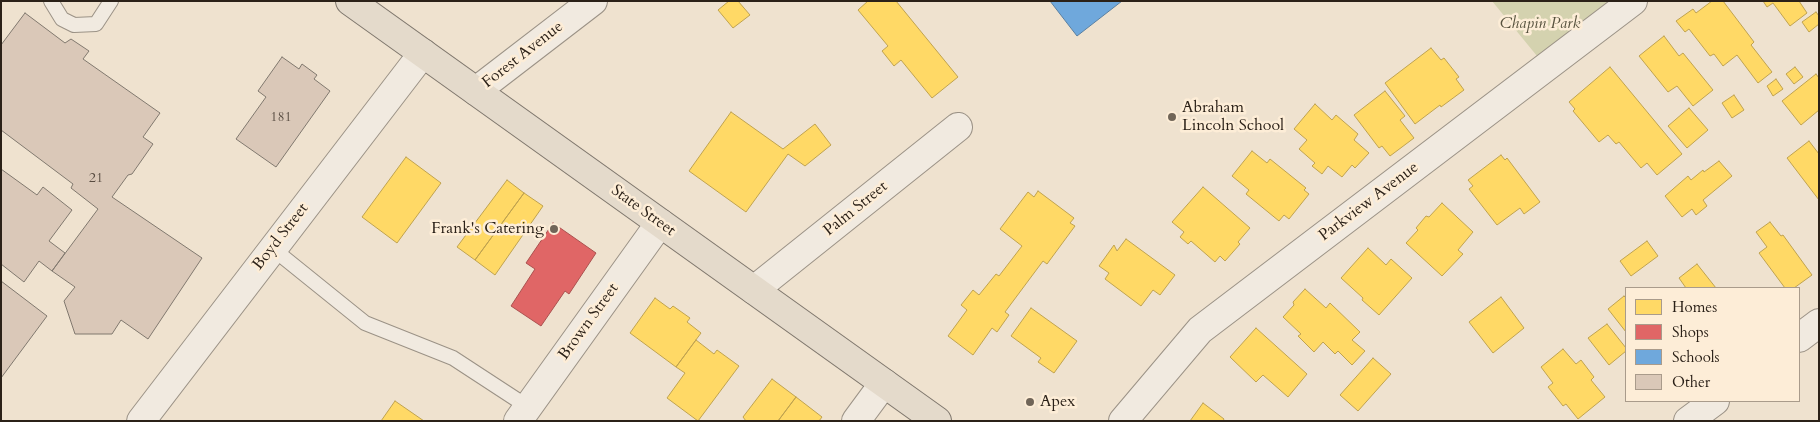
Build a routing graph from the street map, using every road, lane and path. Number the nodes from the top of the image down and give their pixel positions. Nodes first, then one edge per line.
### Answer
1 (51, 1) edge
2 (112, 1) edge
3 (350, 1) edge
4 (593, 1) edge
5 (1633, 1) edge
6 (423, 54) junction
7 (476, 91) junction
8 (958, 127) dead end
9 (660, 223) junction
10 (272, 248) junction
11 (754, 290) junction
12 (1819, 323) edge
13 (1800, 337) edge
14 (884, 383) junction
15 (1714, 402) edge
16 (523, 414) edge
17 (141, 421) edge
18 (856, 421) edge
19 (937, 421) edge
20 (1123, 421) edge
21 (1688, 421) edge

1 - 2 lane
3 - 6 main road, State Street
4 - 7 street, Forest Avenue
5 - 20 street, Parkview Avenue
6 - 7 main road, State Street
6 - 10 street, Boyd Street
7 - 9 main road, State Street
8 - 11 street, Palm Street
9 - 11 main road, State Street
9 - 16 street, Brown Street
10 - 16 lane
10 - 17 street, Boyd Street
11 - 14 main road, State Street
12 - 13 street
14 - 18 street
14 - 19 main road, State Street
15 - 21 street

